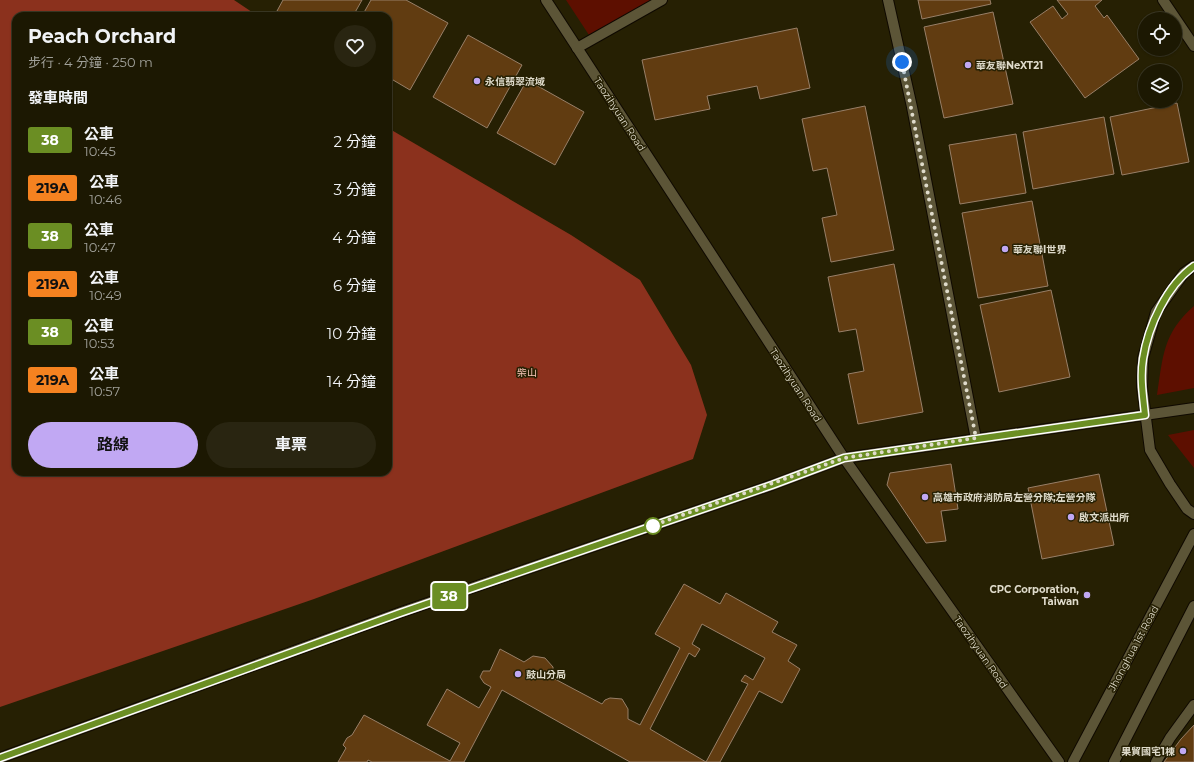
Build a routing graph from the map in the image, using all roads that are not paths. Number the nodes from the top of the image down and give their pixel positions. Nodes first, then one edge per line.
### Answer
1 (546, 0) edge
2 (662, 0) edge
3 (888, 0) edge
4 (1163, 0) edge
5 (1194, 46) edge
6 (577, 48) junction
7 (1194, 266) edge
8 (1194, 408) edge
9 (1145, 415) junction
10 (976, 438) junction
11 (844, 458) junction
12 (1194, 514) edge
13 (1194, 534) edge
14 (1194, 606) edge
15 (1194, 705) edge
16 (0, 758) edge
17 (1059, 762) edge
18 (1073, 762) edge
19 (1114, 762) edge
20 (1156, 762) edge

1 - 6 street, Taozihyuan Road
2 - 6 street
3 - 10 street
4 - 5 street
6 - 11 street, Taozihyuan Road
7 - 9 street
8 - 9 street
9 - 10 street
9 - 12 street
10 - 11 street
11 - 16 street
11 - 17 street, Taozihyuan Road
13 - 18 street, Jhonghua 1st Road
14 - 19 street
15 - 20 street

